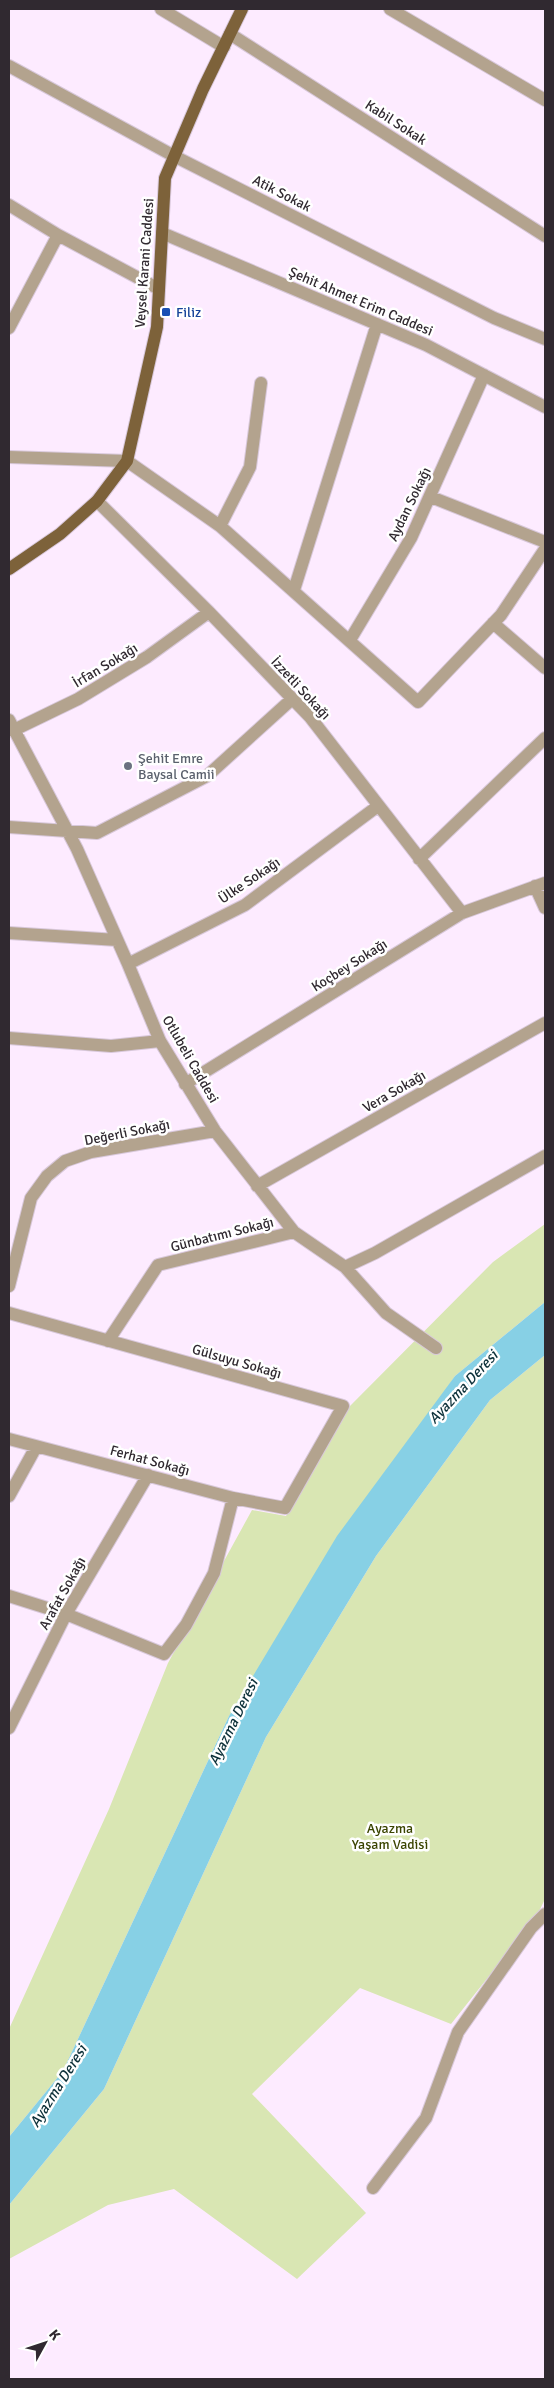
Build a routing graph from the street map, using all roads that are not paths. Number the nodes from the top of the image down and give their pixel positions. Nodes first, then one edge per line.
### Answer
1 (161, 9) edge
2 (242, 9) edge
3 (390, 9) edge
4 (230, 34) junction
5 (224, 47) junction
6 (9, 66) edge
7 (545, 100) edge
8 (174, 156) junction
9 (9, 205) edge
10 (162, 233) junction
11 (58, 236) junction
12 (545, 236) edge
13 (159, 289) junction
14 (377, 324) junction
15 (9, 328) edge
16 (545, 340) edge
17 (484, 375) junction
18 (261, 383) dead end
19 (545, 406) edge
20 (9, 457) edge
21 (127, 461) junction
22 (430, 497) junction
23 (97, 501) junction
24 (220, 526) junction
25 (545, 542) edge
26 (545, 549) edge
27 (9, 569) edge
28 (294, 590) junction
29 (209, 612) junction
30 (493, 623) junction
31 (350, 640) junction
32 (545, 668) edge
33 (292, 699) junction
34 (11, 726) edge
35 (545, 738) edge
36 (378, 806) junction
37 (9, 827) edge
38 (66, 829) junction
39 (420, 859) junction
40 (540, 884) edge
41 (545, 908) edge
42 (462, 913) junction
43 (9, 933) edge
44 (117, 940) junction
45 (128, 964) junction
46 (545, 1023) edge
47 (9, 1038) edge
48 (160, 1041) junction
49 (185, 1084) junction
50 (215, 1130) junction
51 (545, 1156) edge
52 (257, 1186) junction
53 (294, 1232) junction
54 (345, 1267) junction
55 (9, 1286) edge
56 (9, 1313) edge
57 (108, 1341) junction
58 (436, 1348) dead end
59 (9, 1439) edge
60 (36, 1447) junction
61 (148, 1475) junction
62 (9, 1496) edge
63 (233, 1498) junction
64 (285, 1508) joint
65 (9, 1596) edge
66 (66, 1614) junction
67 (9, 1728) edge
68 (545, 1914) edge
69 (372, 2188) dead end

1 - 5 street
2 - 4 main road, Veysel Karani Caddesi
3 - 7 street
4 - 5 main road, Veysel Karani Caddesi
4 - 12 street, Kabil Sokak
5 - 8 main road, Veysel Karani Caddesi
6 - 8 street, Atik Sokak
8 - 10 main road, Veysel Karani Caddesi
8 - 16 street, Atik Sokak
9 - 11 street
10 - 13 main road, Veysel Karani Caddesi
10 - 14 street, Şehit Ahmet Erim Caddesi
11 - 13 street
11 - 15 street
13 - 21 main road, Veysel Karani Caddesi
14 - 17 street, Şehit Ahmet Erim Caddesi
14 - 28 street
17 - 19 street, Şehit Ahmet Erim Caddesi
17 - 22 street, Aydan Sokağı
18 - 24 street
20 - 21 street
21 - 23 main road, Veysel Karani Caddesi
21 - 24 street
22 - 25 street
22 - 31 street, Aydan Sokağı
23 - 27 main road, Veysel Karani Caddesi
23 - 29 street, İzzetli Sokağı
24 - 28 street
26 - 30 street
28 - 31 street
29 - 33 street, İzzetli Sokağı
29 - 34 street, İrfan Sokağı
30 - 31 street
30 - 32 street
33 - 36 street, İzzetli Sokağı
33 - 38 street
34 - 38 street, Otlubeli Caddesi
35 - 39 street
36 - 39 street, İzzetli Sokağı
36 - 45 street, Ülke Sokağı
37 - 38 street
38 - 44 street, Otlubeli Caddesi
39 - 42 street, İzzetli Sokağı
40 - 41 street
40 - 42 street, Koçbey Sokağı
42 - 49 street, Koçbey Sokağı
43 - 44 street
44 - 45 street, Otlubeli Caddesi
45 - 48 street, Otlubeli Caddesi
46 - 52 street, Vera Sokağı
47 - 48 street
48 - 49 street, Otlubeli Caddesi
49 - 50 street, Otlubeli Caddesi
50 - 52 street, Otlubeli Caddesi
50 - 55 street, Değerli Sokağı
51 - 54 street
52 - 53 street, Otlubeli Caddesi
53 - 54 street, Otlubeli Caddesi
53 - 57 street, Günbatımı Sokağı
54 - 58 street, Otlubeli Caddesi
56 - 57 street, Gülsuyu Sokağı
57 - 64 street, Gülsuyu Sokağı
59 - 60 street, Ferhat Sokağı
60 - 61 street, Ferhat Sokağı
60 - 62 street
61 - 63 street, Ferhat Sokağı
61 - 66 street, Arafat Sokağı
63 - 64 street, Ferhat Sokağı
63 - 66 street
65 - 66 street
66 - 67 street, Arafat Sokağı
68 - 69 street

